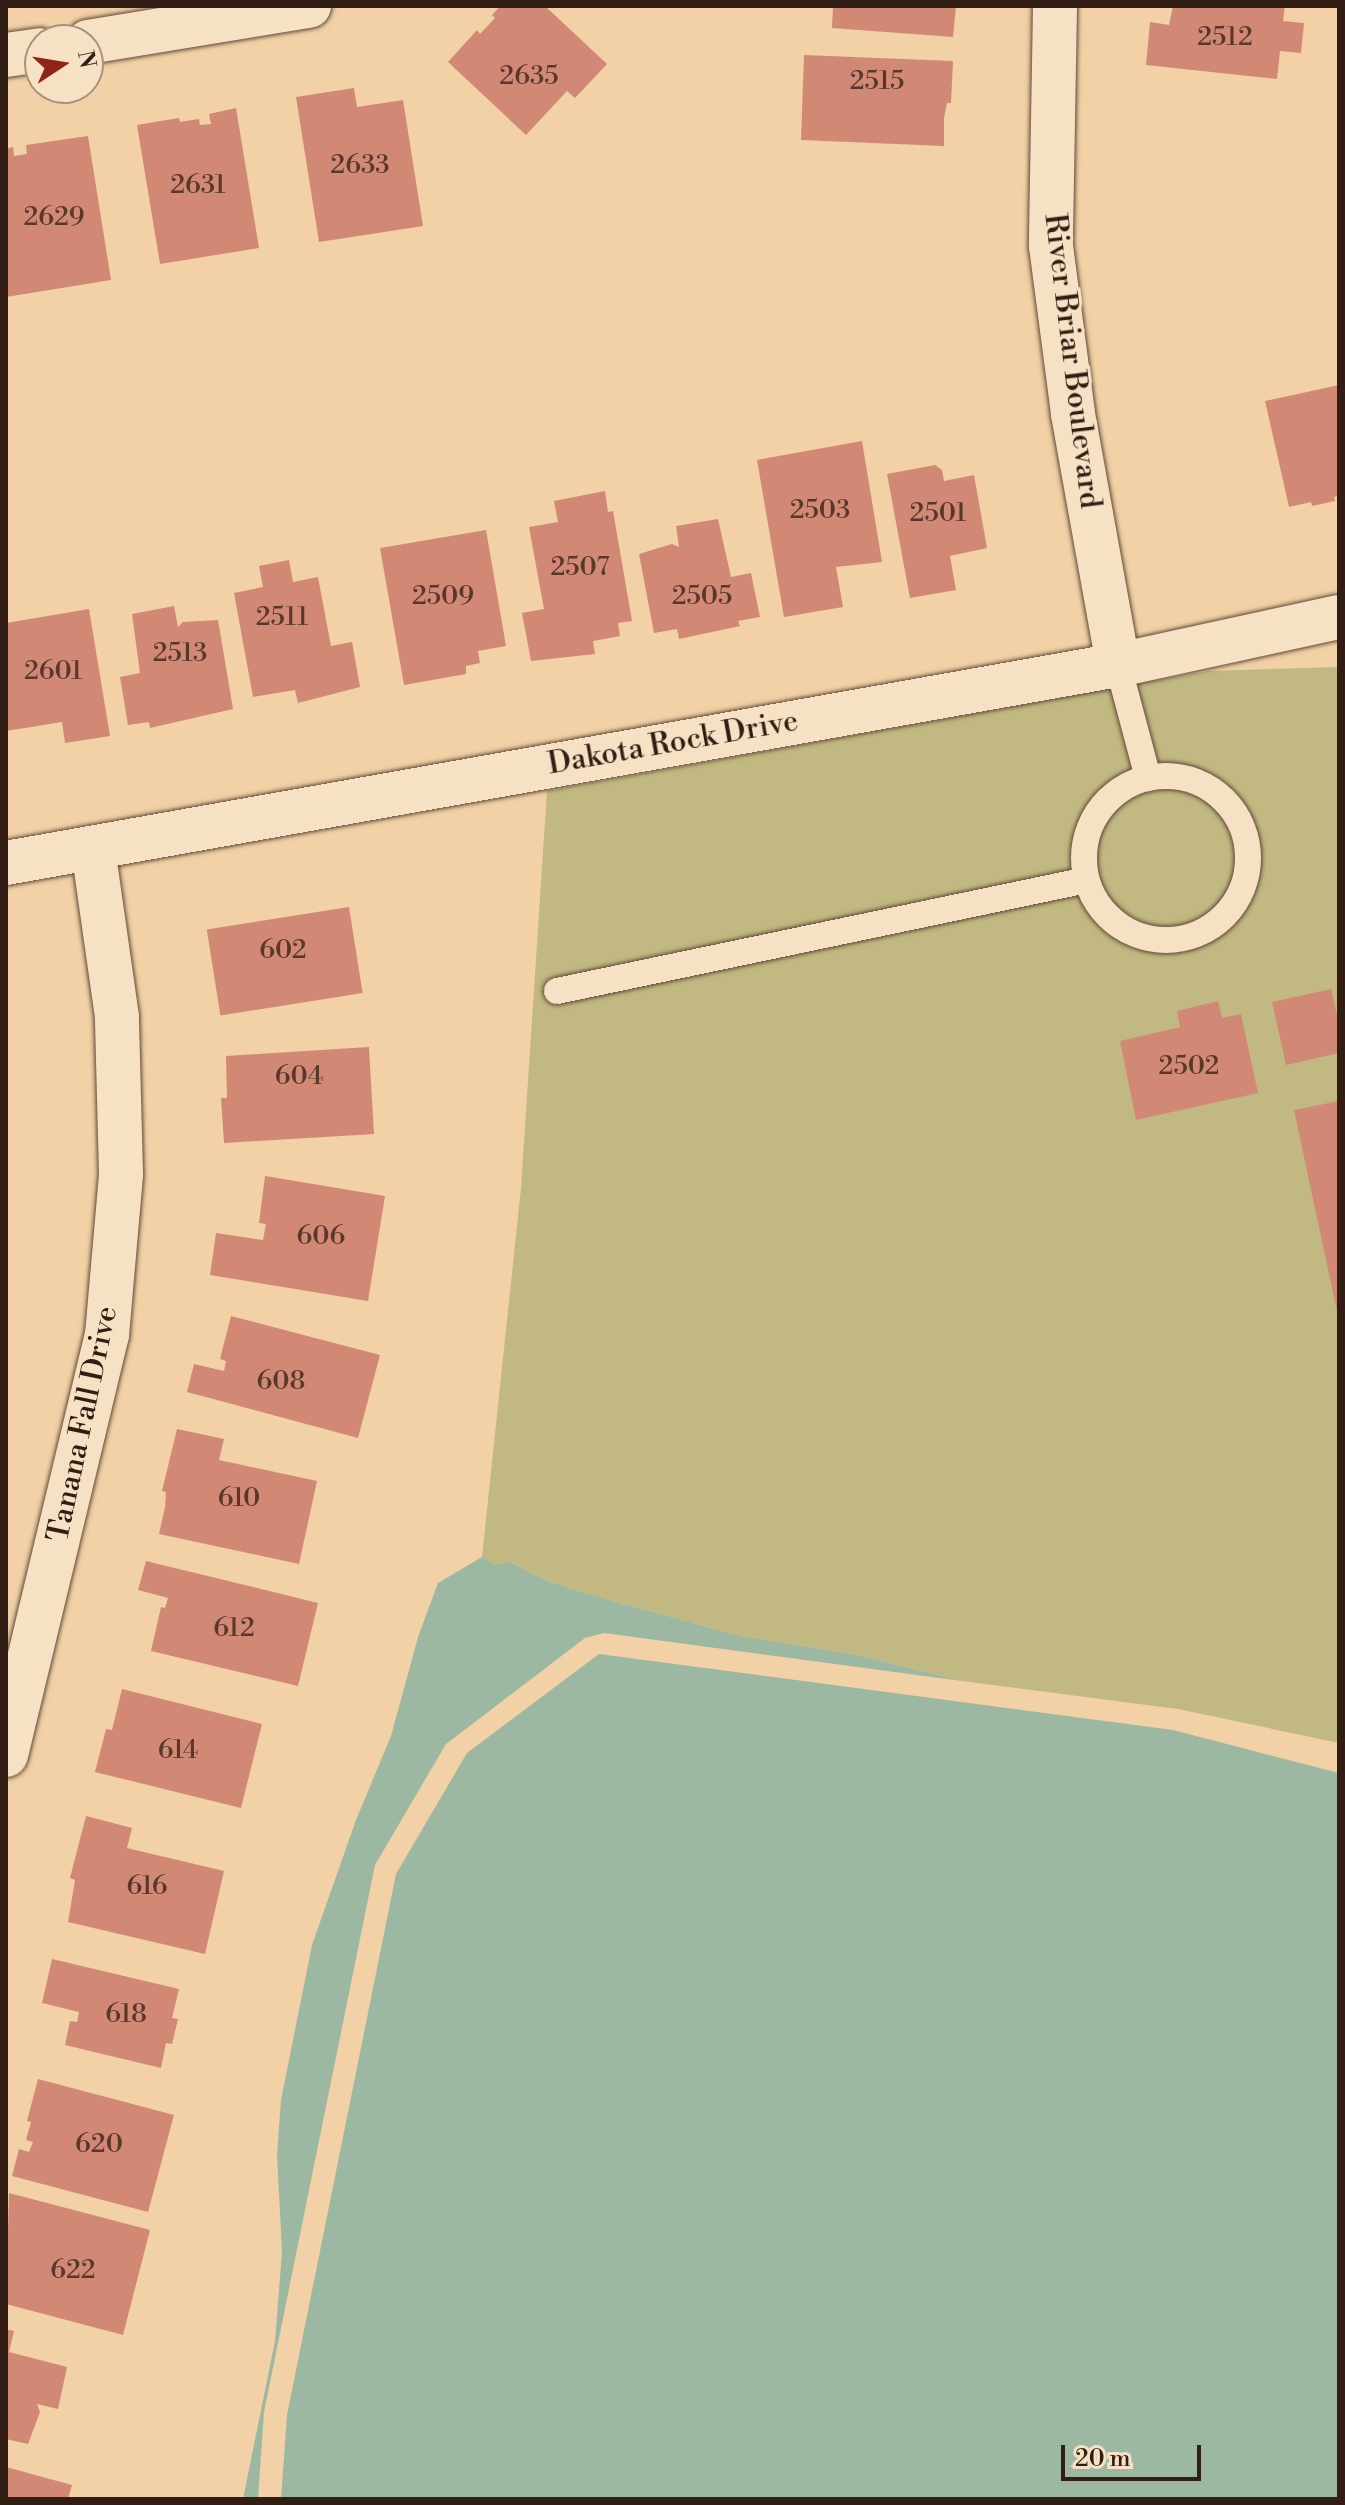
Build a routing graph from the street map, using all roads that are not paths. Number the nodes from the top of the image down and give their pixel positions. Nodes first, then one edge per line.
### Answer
1 (309, 6) edge
2 (1055, 6) edge
3 (104, 39) edge
4 (1339, 617) edge
5 (1118, 665) junction
6 (1148, 778) junction
7 (93, 849) junction
8 (6, 863) edge
9 (1087, 880) junction
10 (557, 991) dead end
11 (6, 1755) edge

1 - 3 street
2 - 5 street, River Briar Boulevard
4 - 5 street, Dakota Rock Drive
5 - 6 lane
5 - 7 street, Dakota Rock Drive
6 - 9 lane
6 - 9 lane
7 - 8 street, Dakota Rock Drive
7 - 11 street, Tanana Fall Drive
9 - 10 lane

